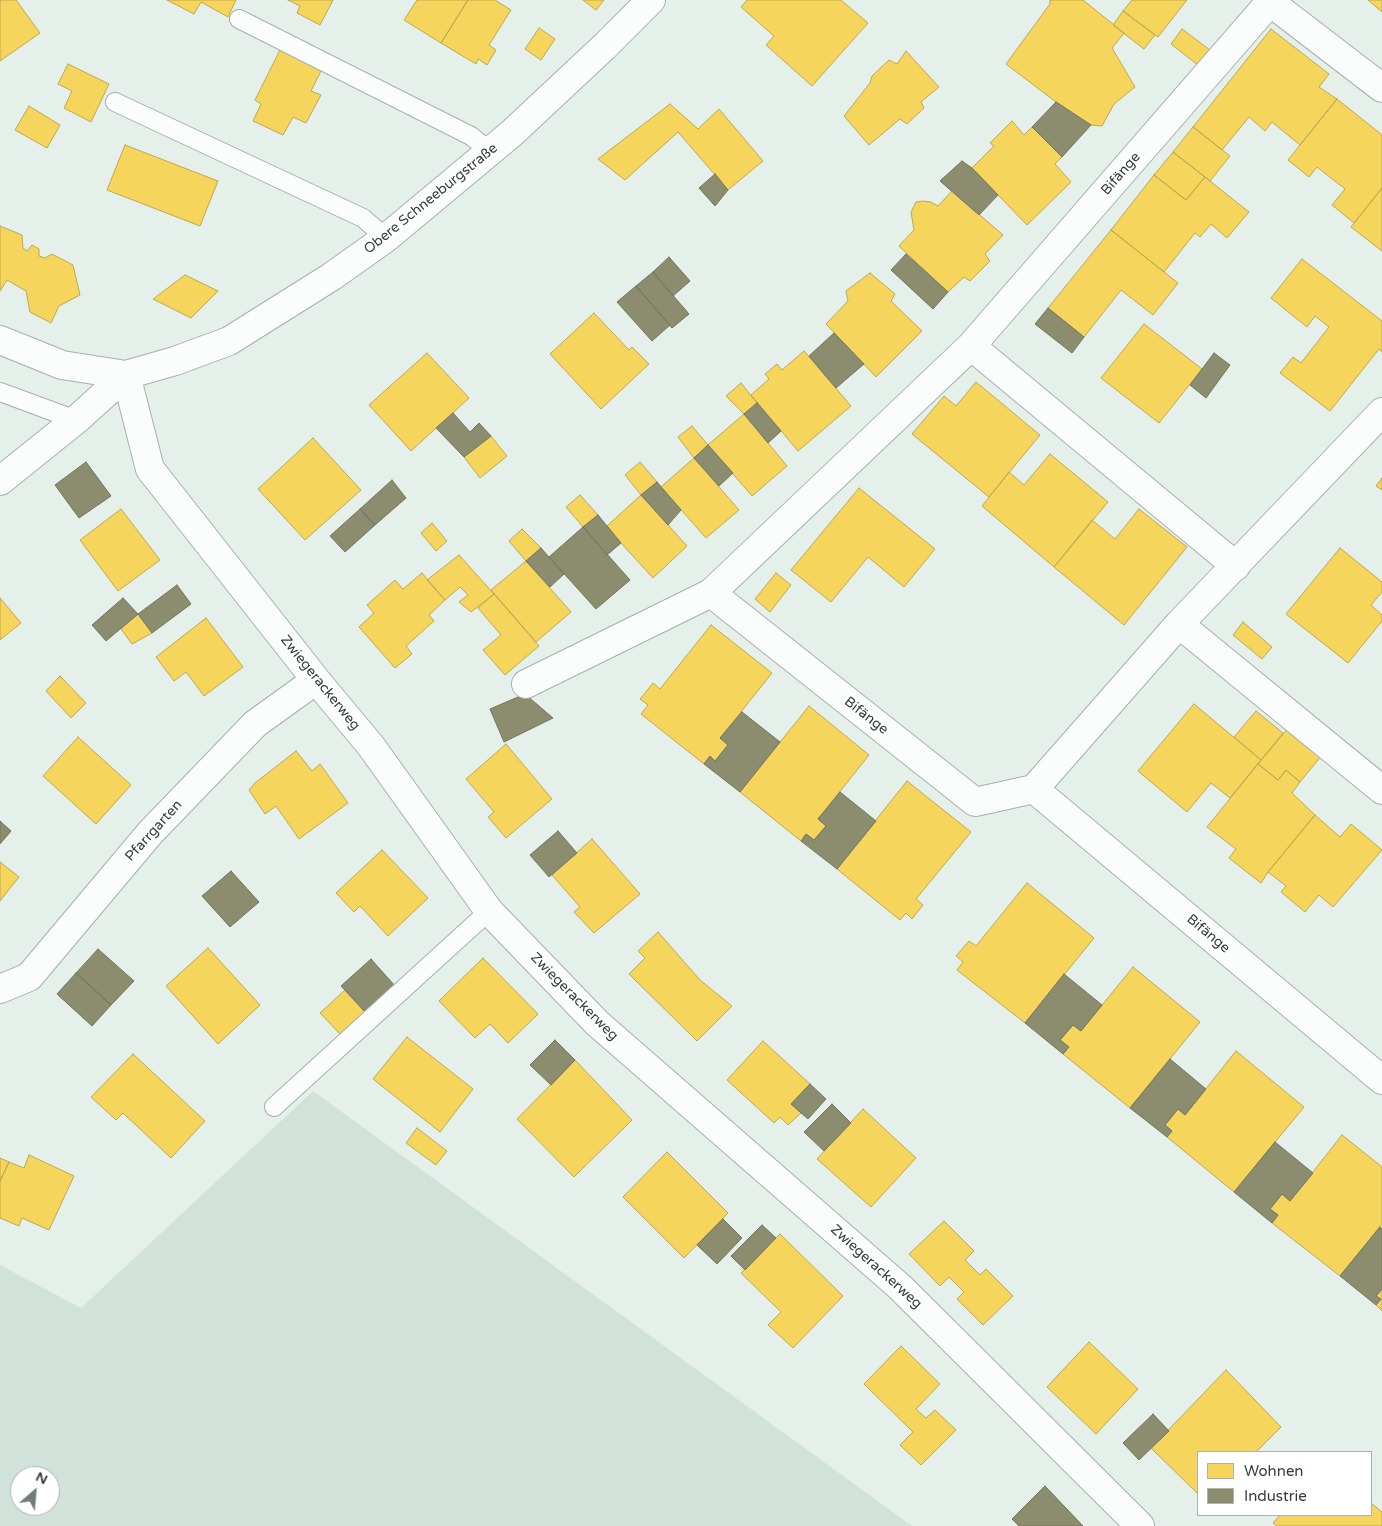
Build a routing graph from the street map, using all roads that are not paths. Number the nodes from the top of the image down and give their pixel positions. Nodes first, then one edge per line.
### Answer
1 (651, 0) edge
2 (1269, 1) edge
3 (239, 19) dead end
4 (1382, 88) edge
5 (115, 102) dead end
6 (490, 151) junction
7 (386, 238) junction
8 (0, 340) edge
9 (971, 346) junction
10 (126, 375) junction
11 (0, 392) edge
12 (1382, 412) edge
13 (76, 420) junction
14 (0, 482) edge
15 (1236, 566) junction
16 (710, 593) junction
17 (1179, 624) junction
18 (316, 680) junction
19 (526, 684) dead end
20 (1034, 789) junction
21 (1382, 790) edge
22 (489, 911) junction
23 (0, 989) edge
24 (1382, 1080) edge
25 (274, 1107) dead end
26 (1140, 1526) edge

1 - 6 street, Obere Schneeburgstraße
2 - 4 street, Bifänge
2 - 9 street, Bifänge
3 - 6 lane
5 - 7 lane
6 - 7 street, Obere Schneeburgstraße
7 - 10 street, Obere Schneeburgstraße
8 - 10 street, Obere Schneeburgstraße
9 - 15 street
9 - 16 street, Bifänge
10 - 13 street, Obere Schneeburgstraße
10 - 18 street, Zwiegerackerweg
11 - 13 lane
12 - 15 street
13 - 14 street, Obere Schneeburgstraße
15 - 17 street
16 - 19 street, Bifänge
16 - 20 street, Bifänge
17 - 20 street
17 - 21 street
18 - 22 street, Zwiegerackerweg
18 - 23 street, Pfarrgarten
20 - 24 street, Bifänge
22 - 25 lane
22 - 26 street, Zwiegerackerweg

